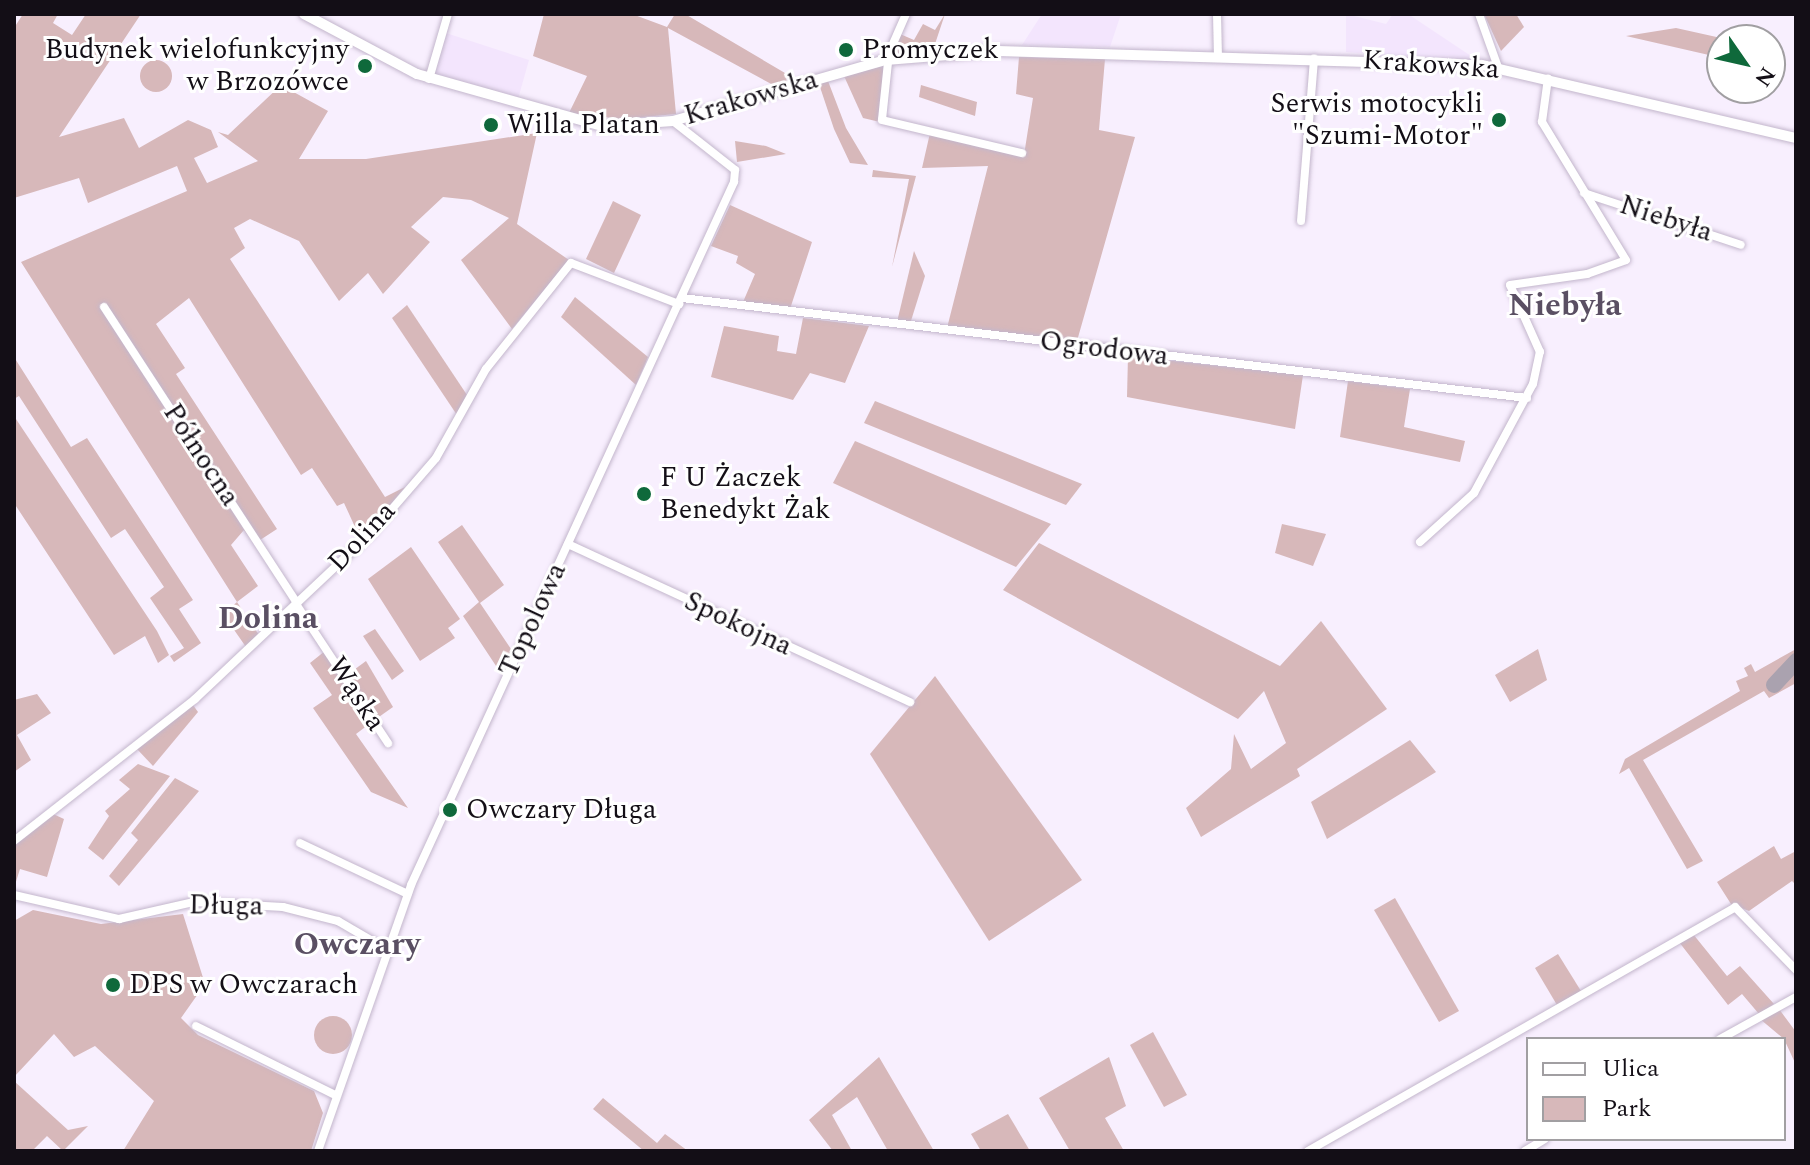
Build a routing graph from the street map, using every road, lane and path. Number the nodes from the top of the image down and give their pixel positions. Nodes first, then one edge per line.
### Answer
1 (304, 14) edge
2 (448, 14) edge
3 (906, 14) edge
4 (1217, 14) edge
5 (1479, 14) edge
6 (1218, 57) junction
7 (1314, 59) junction
8 (890, 60) junction
9 (1498, 67) junction
10 (1548, 78) junction
11 (429, 79) junction
12 (673, 121) junction
13 (1796, 138) edge
14 (1022, 153) dead end
15 (1587, 193) junction
16 (1301, 221) dead end
17 (1741, 245) dead end
18 (680, 301) junction
19 (104, 307) dead end
20 (1527, 398) junction
21 (1420, 542) dead end
22 (568, 544) junction
23 (297, 604) junction
24 (910, 702) dead end
25 (388, 743) dead end
26 (14, 841) edge
27 (300, 843) dead end
28 (408, 894) junction
29 (14, 895) edge
30 (386, 949) junction
31 (1796, 970) edge
32 (1796, 997) edge
33 (196, 1026) dead end
34 (1724, 1037) edge
35 (335, 1095) junction
36 (318, 1151) edge
37 (1308, 1151) edge

1 - 11 main road, Krakowska
2 - 11 street
3 - 8 street
4 - 6 street
5 - 9 street
6 - 7 main road, Krakowska
6 - 8 main road, Krakowska
7 - 9 main road, Krakowska
7 - 16 street
8 - 12 main road, Krakowska
8 - 14 street
9 - 10 main road, Krakowska
10 - 13 main road, Krakowska
10 - 15 street
11 - 12 main road, Krakowska
12 - 18 street, Topolowa
15 - 17 street, Niebyła
15 - 20 street
18 - 20 street, Ogrodowa
18 - 22 street, Topolowa
18 - 23 street, Dolina
19 - 23 street, Północna
20 - 21 street
22 - 24 street, Spokojna
22 - 28 street, Topolowa
23 - 25 street, Wąska
23 - 26 street, Dolina
27 - 28 street
28 - 30 street, Topolowa
29 - 30 street, Długa
30 - 35 street, Topolowa
31 - 37 street
32 - 34 street
33 - 35 street
35 - 36 street, Topolowa

